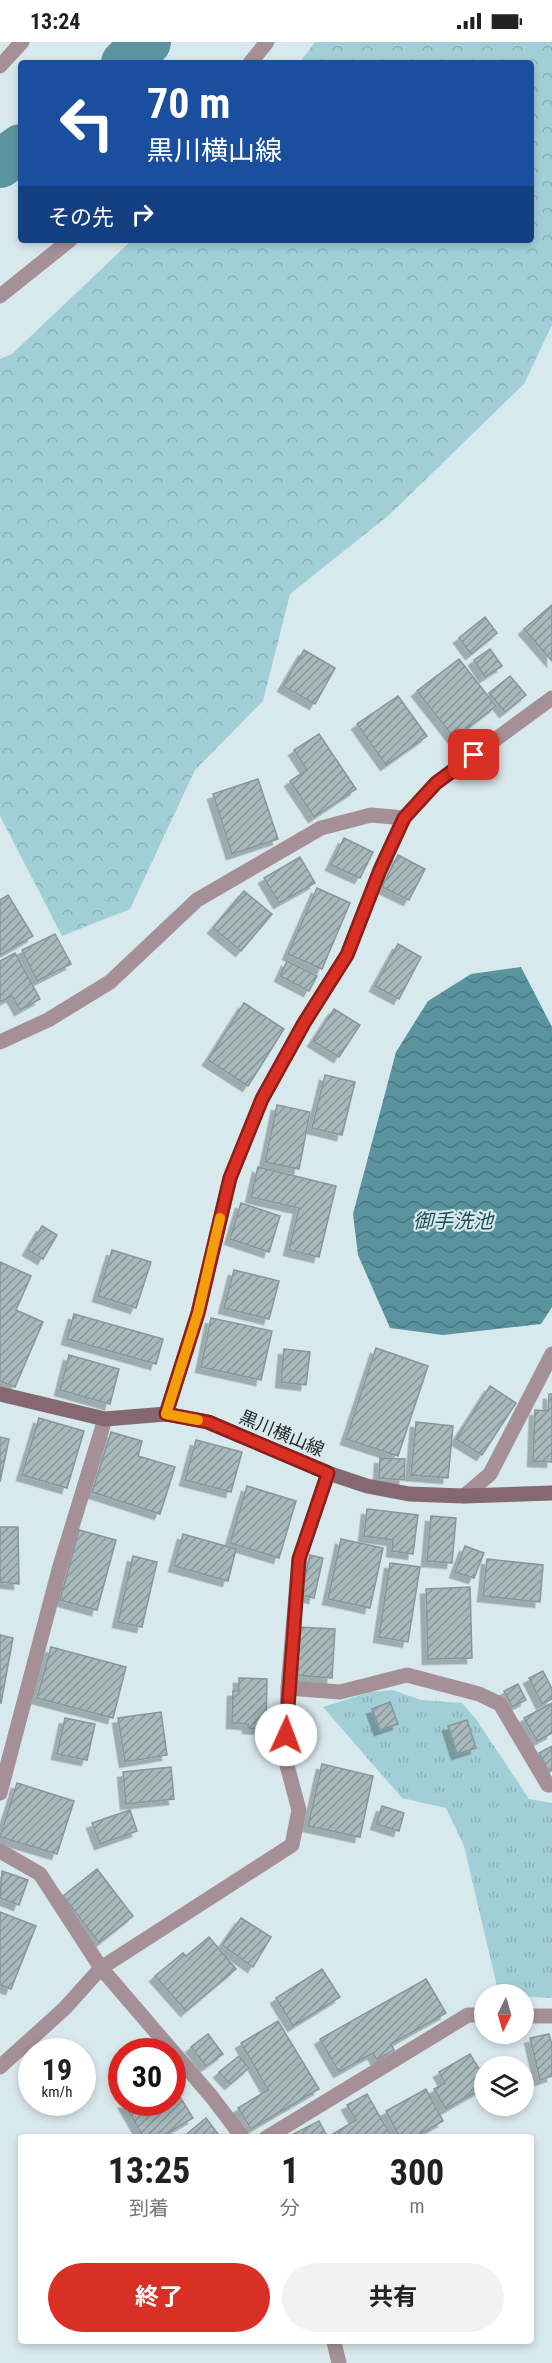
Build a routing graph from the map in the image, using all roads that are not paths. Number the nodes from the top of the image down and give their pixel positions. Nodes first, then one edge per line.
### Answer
1 (22, 42) edge
2 (267, 42) edge
3 (252, 60) edge
4 (0, 66) edge
5 (65, 243) edge
6 (0, 296) edge
7 (551, 700) edge
8 (404, 818) junction
9 (0, 1042) edge
10 (552, 1354) edge
11 (0, 1394) edge
12 (166, 1414) junction
13 (105, 1419) junction
14 (328, 1473) junction
15 (552, 1493) edge
16 (464, 1496) junction
17 (288, 1688) junction
18 (552, 1785) edge
19 (0, 1793) edge
20 (0, 1851) edge
21 (101, 1968) junction
22 (474, 2015) edge
23 (534, 2016) edge
24 (552, 2016) edge
25 (0, 2067) edge
26 (240, 2134) edge
27 (273, 2134) edge
28 (334, 2344) edge
29 (339, 2363) edge

1 - 4 street
2 - 3 street
5 - 6 street
7 - 8 street
8 - 9 street
8 - 12 street
10 - 16 street
11 - 13 main road, 黒川横山線
12 - 13 main road, 黒川横山線
12 - 14 main road, 黒川横山線
13 - 19 street
14 - 16 main road, 黒川横山線
14 - 17 street
15 - 16 main road, 黒川横山線
17 - 18 street
17 - 21 street
20 - 21 street
21 - 25 street
21 - 26 street
22 - 27 street
23 - 24 street
28 - 29 street

